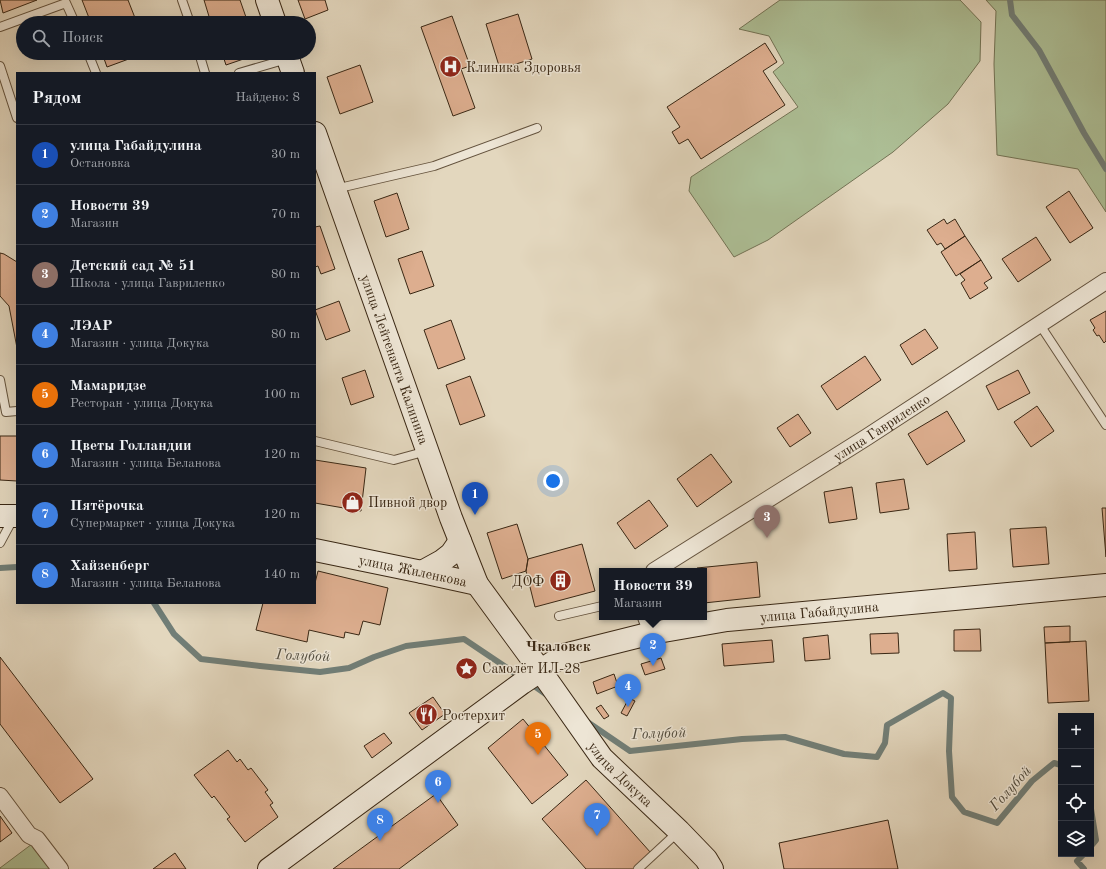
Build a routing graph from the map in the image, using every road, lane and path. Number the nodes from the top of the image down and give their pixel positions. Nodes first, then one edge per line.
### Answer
1 (182, 0) edge
2 (267, 0) edge
3 (30, 16) edge
4 (72, 16) edge
5 (188, 16) edge
6 (273, 16) edge
7 (16, 21) edge
8 (0, 27) edge
9 (91, 60) edge
10 (201, 60) edge
11 (289, 62) edge
12 (0, 66) edge
13 (96, 72) edge
14 (205, 72) edge
15 (244, 72) edge
16 (16, 115) edge
17 (537, 128) dead end
18 (316, 136) edge
19 (335, 189) junction
20 (1106, 281) edge
21 (1040, 325) junction
22 (0, 380) edge
23 (16, 411) edge
24 (3, 412) edge
25 (1106, 425) edge
26 (316, 441) edge
27 (427, 451) junction
28 (10, 516) edge
29 (460, 541) junction
30 (0, 543) edge
31 (316, 550) edge
32 (659, 568) edge
33 (422, 572) junction
34 (477, 584) junction
35 (1106, 585) edge
36 (599, 607) edge
37 (559, 616) dead end
38 (649, 625) edge
39 (540, 670) junction
40 (0, 796) edge
41 (679, 831) junction
42 (60, 869) edge
43 (269, 869) edge
44 (638, 869) edge
45 (712, 869) edge

1 - 5 lane
2 - 6 main road
3 - 4 lane
7 - 8 lane
9 - 13 lane
10 - 14 lane
11 - 15 lane
12 - 16 lane
17 - 19 lane
18 - 19 main road, улица Лейтенанта Калинина
19 - 27 main road, улица Лейтенанта Калинина
20 - 21 street, улица Гавриленко
21 - 25 lane
21 - 32 street, улица Гавриленко
22 - 24 lane
23 - 24 lane
26 - 27 lane
27 - 29 main road, улица Лейтенанта Калинина
28 - 30 lane
29 - 33 main road
29 - 34 main road, улица Лейтенанта Калинина
31 - 33 main road, улица Жиленкова
33 - 34 main road, улица Жиленкова
34 - 39 main road, улица Жиленкова
35 - 38 main road, улица Габайдулина
36 - 37 lane
38 - 39 main road, улица Габайдулина
39 - 41 main road, улица Докука
39 - 43 main road, улица Габайдулина
40 - 42 street
41 - 44 lane
41 - 45 main road, улица Докука

